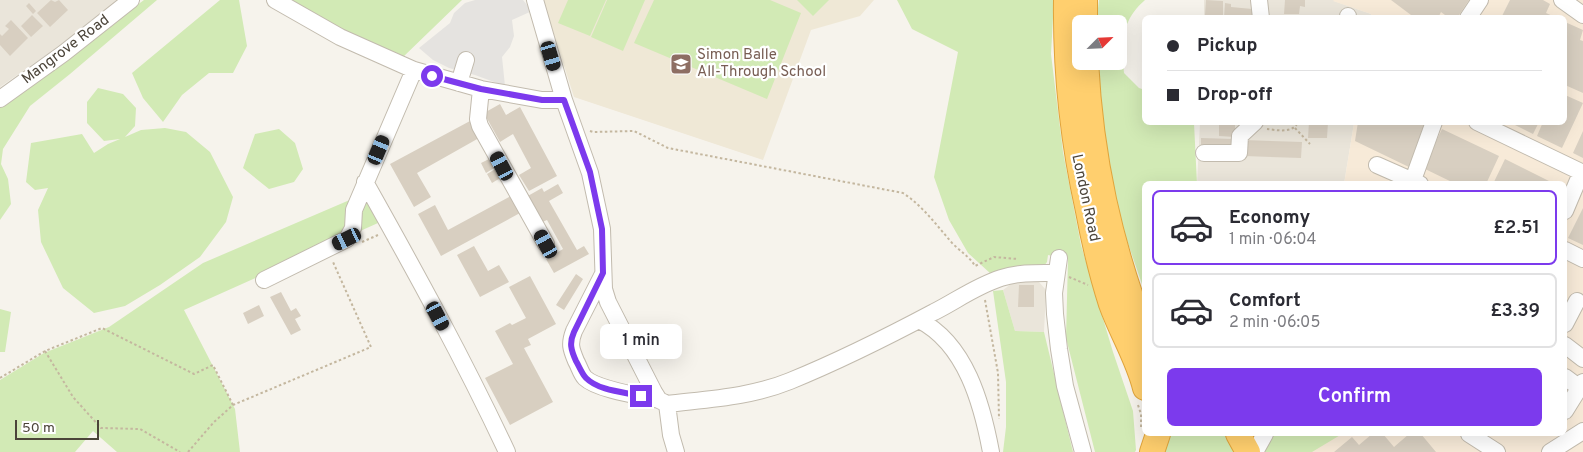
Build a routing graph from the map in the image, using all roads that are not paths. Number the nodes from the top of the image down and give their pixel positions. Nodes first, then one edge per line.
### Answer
1 (131, 0) edge
2 (275, 0) edge
3 (535, 0) edge
4 (1066, 0) edge
5 (1085, 0) edge
6 (1260, 0) edge
7 (1480, 0) edge
8 (1562, 0) edge
9 (1085, 15) edge
10 (1261, 15) edge
11 (1470, 15) edge
12 (1583, 15) edge
13 (466, 60) dead end
14 (414, 70) junction
15 (1087, 70) edge
16 (458, 83) junction
17 (481, 89) junction
18 (0, 99) edge
19 (564, 100) junction
20 (1252, 125) edge
21 (1433, 125) edge
22 (1483, 125) edge
23 (1204, 153) dead end
24 (1377, 165) dead end
25 (1582, 173) edge
26 (1414, 181) edge
27 (1416, 181) edge
28 (365, 182) junction
29 (1567, 207) edge
30 (546, 244) dead end
31 (1567, 251) edge
32 (1583, 259) edge
33 (603, 273) junction
34 (264, 280) dead end
35 (1577, 301) dead end
36 (943, 308) junction
37 (919, 320) junction
38 (1567, 320) edge
39 (1142, 327) edge
40 (943, 336) junction
41 (1567, 347) edge
42 (1583, 359) edge
43 (1142, 380) edge
44 (1574, 381) edge
45 (663, 402) junction
46 (1567, 404) edge
47 (1583, 431) edge
48 (1239, 436) edge
49 (1263, 436) edge
50 (1472, 436) edge
51 (507, 452) edge
52 (676, 452) edge
53 (991, 452) edge
54 (1083, 452) edge
55 (1248, 452) edge
56 (1255, 452) edge
57 (1497, 452) edge
58 (1550, 452) edge

1 - 18 street, Mangrove Road
2 - 14 street
3 - 19 street
4 - 43 highway, London Road
5 - 9 highway
6 - 10 street
7 - 11 street
8 - 12 street
13 - 16 street
14 - 16 street
14 - 28 street
15 - 39 highway, London Road
16 - 17 street
17 - 19 street
17 - 30 street
19 - 33 street
20 - 23 street
21 - 27 street
22 - 25 street
24 - 26 street
25 - 29 street
28 - 34 street
28 - 51 street
31 - 32 street
33 - 45 street
33 - 45 street
35 - 38 street
36 - 37 street
36 - 40 street
36 - 54 street
37 - 40 street
37 - 45 street
40 - 53 street
41 - 42 street
44 - 46 street
45 - 52 street
47 - 58 street
48 - 55 highway
49 - 56 street
50 - 57 street

